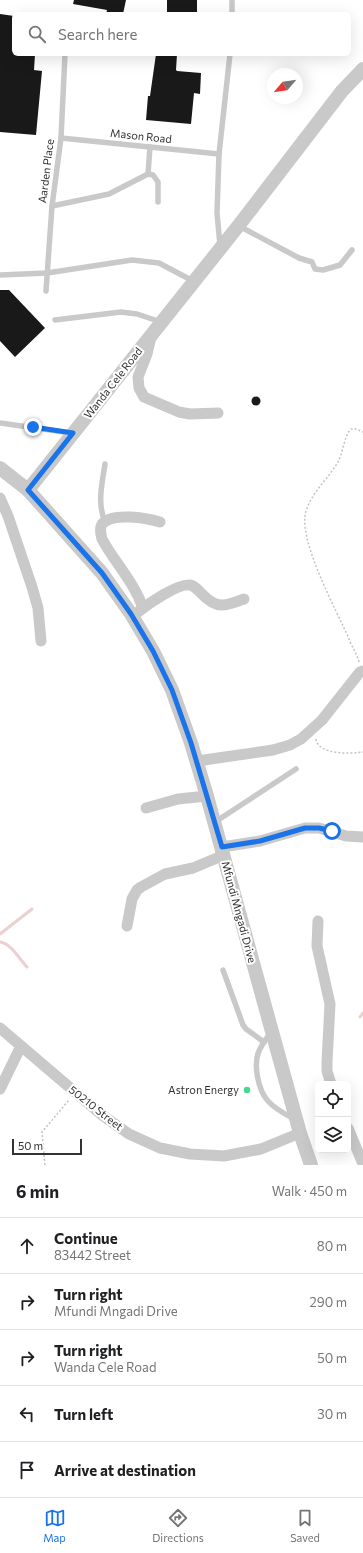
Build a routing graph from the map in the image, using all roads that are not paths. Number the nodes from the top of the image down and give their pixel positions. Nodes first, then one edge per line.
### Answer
1 (232, 0) edge
2 (232, 12) edge
3 (64, 56) edge
4 (230, 56) edge
5 (363, 69) edge
6 (61, 138) junction
7 (150, 147) junction
8 (219, 154) junction
9 (148, 174) junction
10 (158, 202) dead end
11 (52, 206) junction
12 (239, 225) junction
13 (220, 248) junction
14 (352, 250) dead end
15 (47, 273) junction
16 (0, 275) edge
17 (194, 281) junction
18 (46, 291) dead end
19 (56, 320) dead end
20 (162, 322) junction
21 (152, 334) junction
22 (218, 413) dead end
23 (0, 423) edge
24 (73, 433) junction
25 (105, 464) dead end
26 (0, 468) edge
27 (28, 490) junction
28 (0, 498) edge
29 (105, 522) junction
30 (160, 522) dead end
31 (244, 599) dead end
32 (138, 612) junction
33 (41, 641) dead end
34 (362, 672) edge
35 (197, 760) junction
36 (296, 769) dead end
37 (207, 796) junction
38 (146, 808) dead end
39 (214, 822) junction
40 (363, 837) edge
41 (222, 851) junction
42 (318, 921) dead end
43 (127, 926) dead end
44 (223, 970) dead end
45 (0, 1028) edge
46 (272, 1030) junction
47 (264, 1042) junction
48 (22, 1046) junction
49 (330, 1081) edge
50 (0, 1089) edge
51 (298, 1126) junction
52 (351, 1135) edge
53 (200, 1154) junction
54 (363, 1164) edge
55 (195, 1165) edge
56 (311, 1165) edge

1 - 2 lane
3 - 6 lane, Aarden Place
4 - 8 lane
5 - 12 street, Wanda Cele Road
6 - 7 lane, Mason Road
6 - 11 lane, Aarden Place
7 - 8 lane, Mason Road
7 - 9 lane
8 - 13 lane
9 - 10 lane
9 - 11 lane
11 - 15 lane, Aarden Place
12 - 13 street, Wanda Cele Road
12 - 14 lane
13 - 17 street, Wanda Cele Road
15 - 16 lane
15 - 17 lane
15 - 18 lane, Aarden Place
17 - 20 street, Wanda Cele Road
19 - 20 lane
20 - 21 street, Wanda Cele Road
21 - 22 street
21 - 24 street, Wanda Cele Road
23 - 24 lane
24 - 27 street, Wanda Cele Road
25 - 29 lane
26 - 27 street
27 - 32 street, Mfundi Mngadi Drive
28 - 33 street
29 - 30 street
29 - 32 street
31 - 32 street
32 - 35 street, Mfundi Mngadi Drive
34 - 35 street
35 - 37 street, Mfundi Mngadi Drive
36 - 39 lane
37 - 38 street
37 - 39 street, Mfundi Mngadi Drive
39 - 41 street, Mfundi Mngadi Drive
40 - 41 street
41 - 43 street
41 - 46 street, Mfundi Mngadi Drive
42 - 49 street
44 - 47 lane
45 - 48 street, 50210 Street
46 - 47 lane
46 - 51 street, Mfundi Mngadi Drive
47 - 51 lane
48 - 50 street
48 - 53 street, 50210 Street
51 - 53 street, 50210 Street
51 - 56 street, Mfundi Mngadi Drive
52 - 54 street
53 - 55 street

